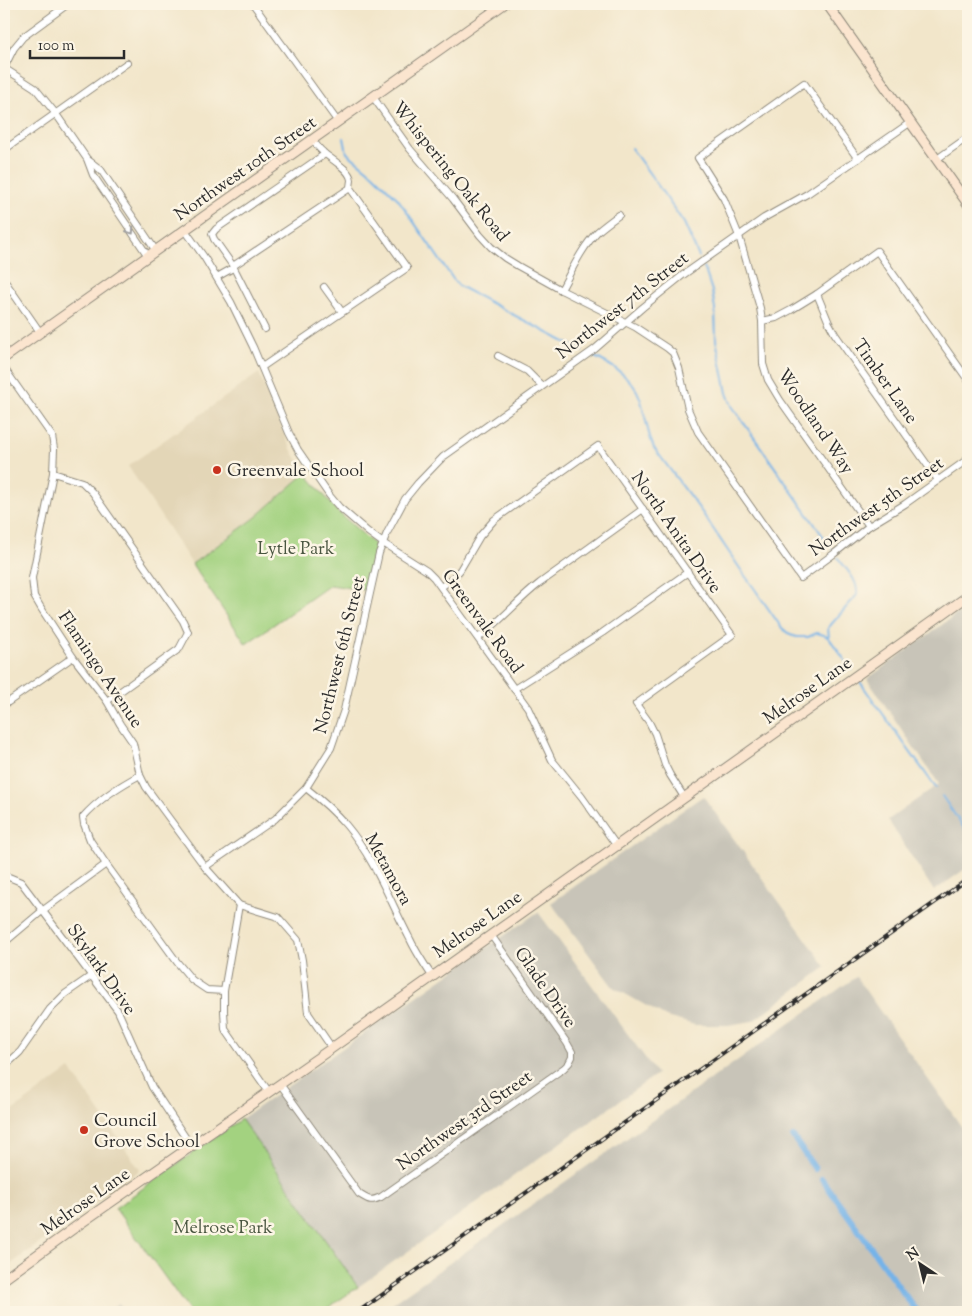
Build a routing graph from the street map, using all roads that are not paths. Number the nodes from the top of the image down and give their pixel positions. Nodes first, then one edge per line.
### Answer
1 (68, 4) edge
2 (253, 4) edge
3 (504, 4) edge
4 (827, 4) edge
5 (127, 63) dead end
6 (4, 68) edge
7 (373, 97) junction
8 (56, 114) junction
9 (338, 122) junction
10 (911, 122) junction
11 (968, 137) edge
12 (312, 140) junction
13 (4, 150) edge
14 (325, 154) junction
15 (88, 159) junction
16 (858, 159) junction
17 (937, 159) junction
18 (100, 170) junction
19 (93, 175) junction
20 (350, 188) junction
21 (968, 204) edge
22 (124, 205) junction
23 (116, 210) junction
24 (619, 214) dead end
25 (185, 230) junction
26 (739, 236) junction
27 (152, 253) junction
28 (233, 267) junction
29 (217, 277) junction
30 (4, 280) edge
31 (324, 287) dead end
32 (561, 290) junction
33 (817, 294) junction
34 (342, 312) junction
35 (762, 321) junction
36 (626, 323) junction
37 (265, 329) dead end
38 (40, 332) junction
39 (498, 356) dead end
40 (4, 358) edge
41 (262, 367) junction
42 (4, 368) edge
43 (968, 380) edge
44 (542, 386) junction
45 (968, 459) edge
46 (53, 472) junction
47 (938, 480) junction
48 (643, 509) junction
49 (869, 526) junction
50 (383, 543) junction
51 (688, 572) junction
52 (801, 578) joint
53 (441, 587) junction
54 (968, 596) edge
55 (478, 638) junction
56 (73, 657) junction
57 (514, 688) junction
58 (107, 701) junction
59 (4, 705) edge
60 (140, 775) junction
61 (306, 788) junction
62 (684, 797) junction
63 (616, 845) junction
64 (106, 864) junction
65 (205, 867) junction
66 (4, 875) edge
67 (239, 905) junction
68 (42, 911) junction
69 (490, 935) junction
70 (4, 943) edge
71 (91, 976) junction
72 (432, 976) junction
73 (224, 991) junction
74 (332, 1048) junction
75 (572, 1058) joint
76 (4, 1067) edge
77 (280, 1084) junction
78 (269, 1092) junction
79 (190, 1146) junction
80 (4, 1279) edge

1 - 6 street
2 - 9 street
3 - 7 street, Northwest 10th Street
4 - 10 street
5 - 8 street
6 - 8 street
7 - 9 street, Northwest 10th Street
7 - 32 street, Whispering Oak Road
8 - 13 street
8 - 15 street
9 - 12 street, Northwest 10th Street
10 - 16 street, Northwest 7th Street
10 - 17 street
11 - 17 street
12 - 14 street
12 - 25 street, Northwest 10th Street
14 - 20 street
14 - 28 street
15 - 18 street
15 - 19 street
16 - 26 street, Northwest 7th Street
16 - 26 street, Woodland Way
17 - 21 street
18 - 19 street
18 - 22 street
19 - 23 street
20 - 28 street
20 - 34 street
22 - 23 street
22 - 27 street
23 -> 27 street
24 - 32 street
25 - 27 street, Northwest 10th Street
25 - 29 street, Greenvale Road
26 - 35 street, Woodland Way
26 - 36 street, Northwest 7th Street
27 - 38 street, Northwest 10th Street
28 - 29 street
28 - 37 street
29 - 41 street, Greenvale Road
30 - 38 street
31 - 34 street
32 - 36 street, Whispering Oak Road
33 - 35 street
33 - 43 street
33 - 47 street, Timber Lane
34 - 41 street
35 - 49 street, Woodland Way
36 - 44 street, Northwest 7th Street
36 - 52 street, Whispering Oak Road
38 - 40 street, Northwest 10th Street
39 - 44 street
41 - 50 street, Greenvale Road
42 - 46 street, Flamingo Avenue
44 - 50 street, Northwest 7th Street
45 - 47 street, Northwest 5th Street
46 - 56 street, Flamingo Avenue
46 - 58 street
47 - 49 street, Northwest 5th Street
48 - 51 street, North Anita Drive
48 - 53 street, North Anita Drive
48 - 55 street
49 - 52 street, Northwest 5th Street
50 - 53 street, Greenvale Road
50 - 61 street, Northwest 6th Street
51 - 57 street
51 - 62 street, North Anita Drive
53 - 55 street, Greenvale Road
54 - 62 street, Melrose Lane
55 - 57 street, Greenvale Road
56 - 58 street, Flamingo Avenue
56 - 59 street
57 - 63 street, Greenvale Road
58 - 60 street, Flamingo Avenue
60 - 64 street
60 - 65 street, Flamingo Avenue
61 - 65 street, Northwest 6th Street
61 - 72 street, Metamora
62 - 63 street, Melrose Lane
63 - 69 street, Melrose Lane
64 - 68 street
64 - 73 street
65 - 67 street, Flamingo Avenue
66 - 68 street, Skylark Drive
67 - 73 street
67 - 74 street
68 - 70 street
68 - 71 street, Skylark Drive
69 - 72 street, Melrose Lane
69 - 75 street, Glade Drive
71 - 76 street
71 - 79 street, Skylark Drive
72 - 74 street, Melrose Lane
73 - 78 street
74 - 77 street, Melrose Lane
75 - 77 street, Northwest 3rd Street
77 - 78 street, Melrose Lane
78 - 79 street, Melrose Lane
79 - 80 street, Melrose Lane

